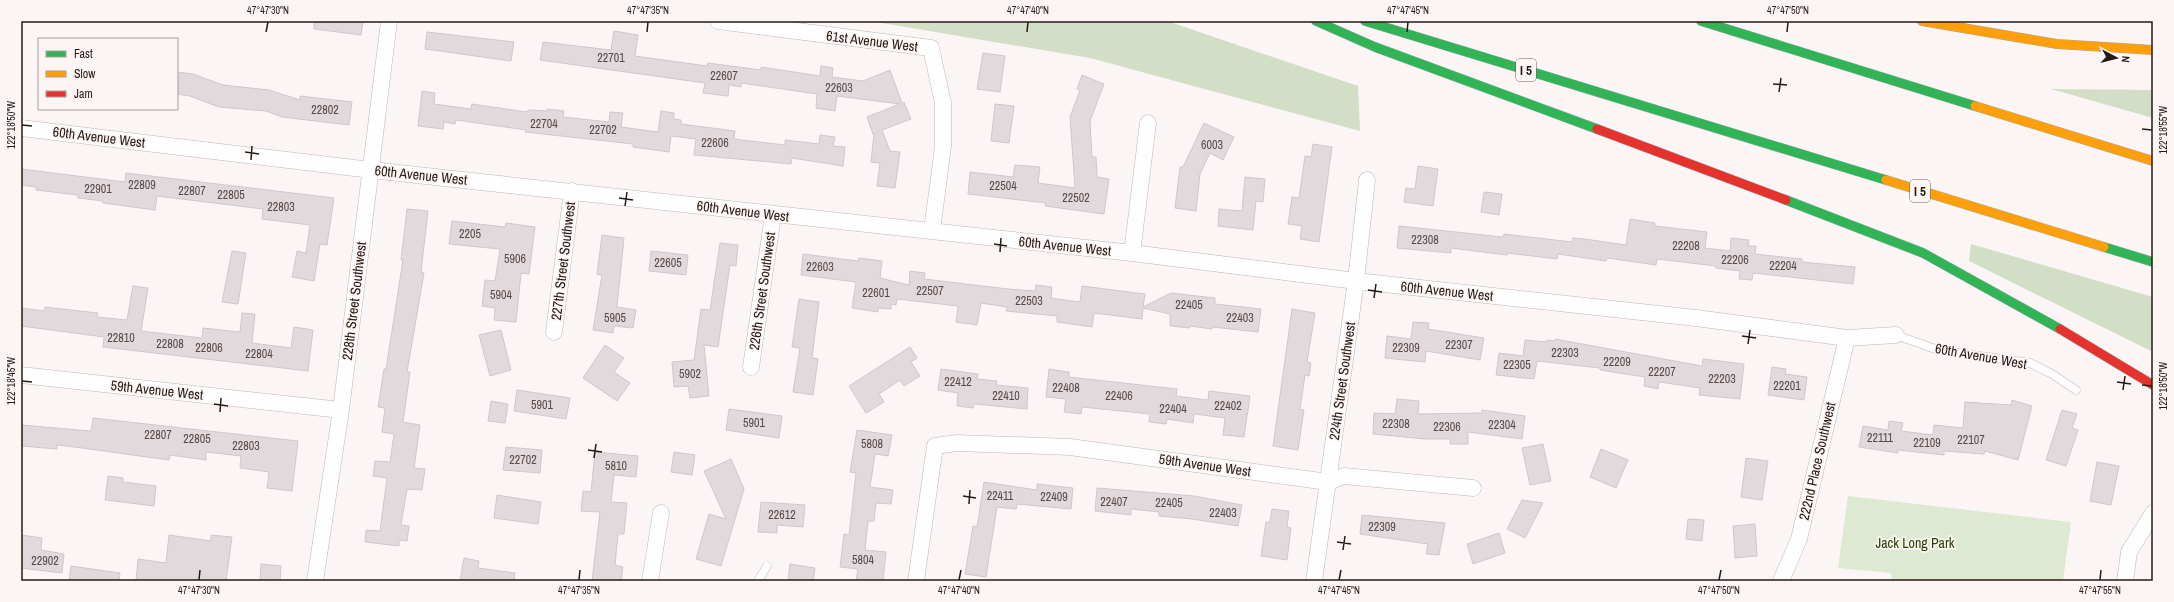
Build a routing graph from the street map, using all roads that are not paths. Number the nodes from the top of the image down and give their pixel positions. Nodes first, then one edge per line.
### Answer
1 (389, 21) edge
2 (718, 21) edge
3 (1316, 21) edge
4 (1365, 21) edge
5 (1701, 21) edge
6 (1922, 21) edge
7 (2153, 50) edge
8 (1148, 123) dead end
9 (21, 128) edge
10 (2153, 161) edge
11 (371, 170) junction
12 (1367, 180) dead end
13 (572, 191) junction
14 (773, 215) junction
15 (932, 231) junction
16 (1132, 253) junction
17 (2153, 262) edge
18 (1356, 281) junction
19 (554, 332) dead end
20 (1896, 335) joint
21 (1846, 338) junction
22 (751, 367) dead end
23 (21, 375) edge
24 (2153, 385) edge
25 (2076, 390) dead end
26 (340, 410) junction
27 (1328, 482) junction
28 (1473, 488) dead end
29 (661, 513) dead end
30 (2153, 513) edge
31 (767, 566) dead end
32 (315, 581) edge
33 (650, 581) edge
34 (758, 581) edge
35 (916, 581) edge
36 (1314, 581) edge
37 (1781, 581) edge
38 (2125, 581) edge

1 - 11 street, 228th Street Southwest
2 - 15 street, 61st Avenue West
3 - 24 highway
4 - 17 highway, I 5
5 - 10 highway
6 - 7 highway
8 - 16 street
9 - 11 street, 60th Avenue West
11 - 13 street, 60th Avenue West
11 - 26 street, 228th Street Southwest
12 - 18 street, 224th Street Southwest
13 - 14 street, 60th Avenue West
13 - 19 street, 227th Street Southwest
14 - 15 street, 60th Avenue West
14 - 22 street, 226th Street Southwest
15 - 16 street, 60th Avenue West
16 - 18 street, 60th Avenue West
18 - 21 street, 60th Avenue West
18 - 27 street, 224th Street Southwest
20 - 21 street, 60th Avenue West
20 - 25 lane, 60th Avenue West
21 - 37 street, 222nd Place Southwest
23 - 26 street, 59th Avenue West
26 - 32 street, 228th Street Southwest
27 - 28 street, 59th Avenue West
27 - 35 street, 59th Avenue West
27 - 36 street, 224th Street Southwest
29 - 33 street
30 - 38 street
31 - 34 lane

